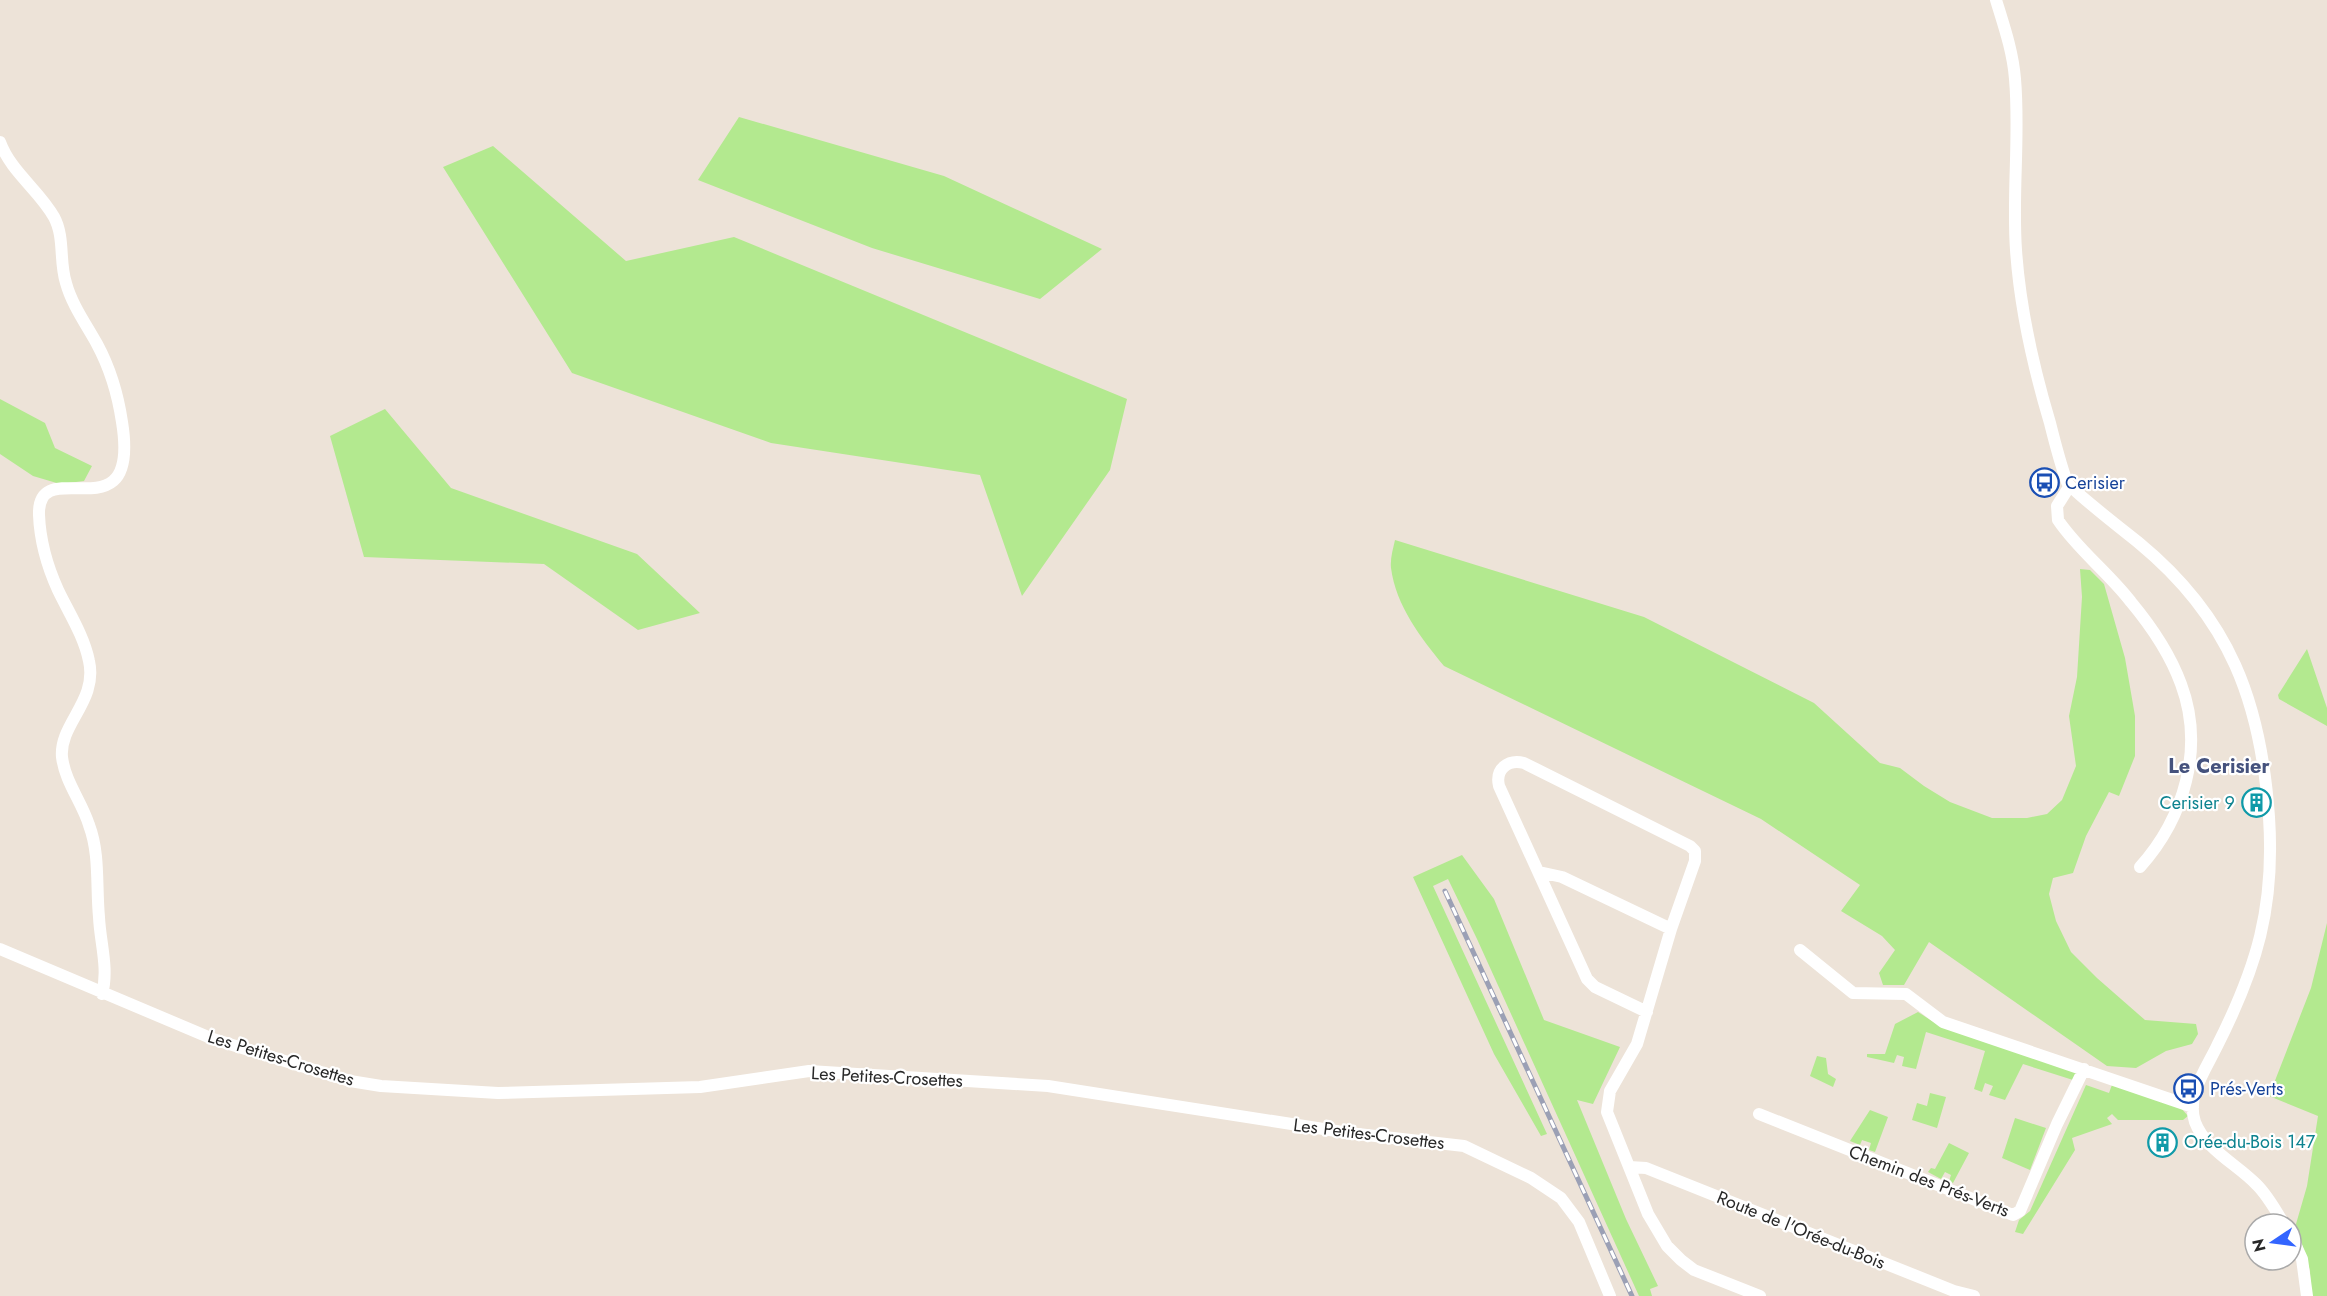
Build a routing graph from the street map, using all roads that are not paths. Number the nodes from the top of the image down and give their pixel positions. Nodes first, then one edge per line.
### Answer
1 (1996, 0) edge
2 (0, 142) edge
3 (2069, 487) junction
4 (2140, 867) dead end
5 (1539, 872) junction
6 (1671, 929) junction
7 (0, 950) edge
8 (1800, 950) dead end
9 (102, 994) junction
10 (1647, 1012) junction
11 (2084, 1069) junction
12 (2193, 1107) junction
13 (1759, 1114) dead end
14 (1629, 1167) junction
15 (2276, 1212) edge
16 (2303, 1266) edge
17 (1610, 1296) edge
18 (1760, 1296) edge
19 (1974, 1296) edge
20 (2307, 1296) edge

1 - 3 street
2 - 9 street
3 - 4 street
3 - 12 street
5 - 6 street
5 - 6 street
5 - 10 street
6 - 10 street
7 - 9 street, Les Petites-Crosettes
8 - 11 street
9 - 17 street, Les Petites-Crosettes
10 - 14 street
11 - 12 street
11 - 13 street, Chemin des Prés-Verts
12 - 15 street
14 - 18 street
14 - 19 street, Route de l'Orée-du-Bois
16 - 20 street

